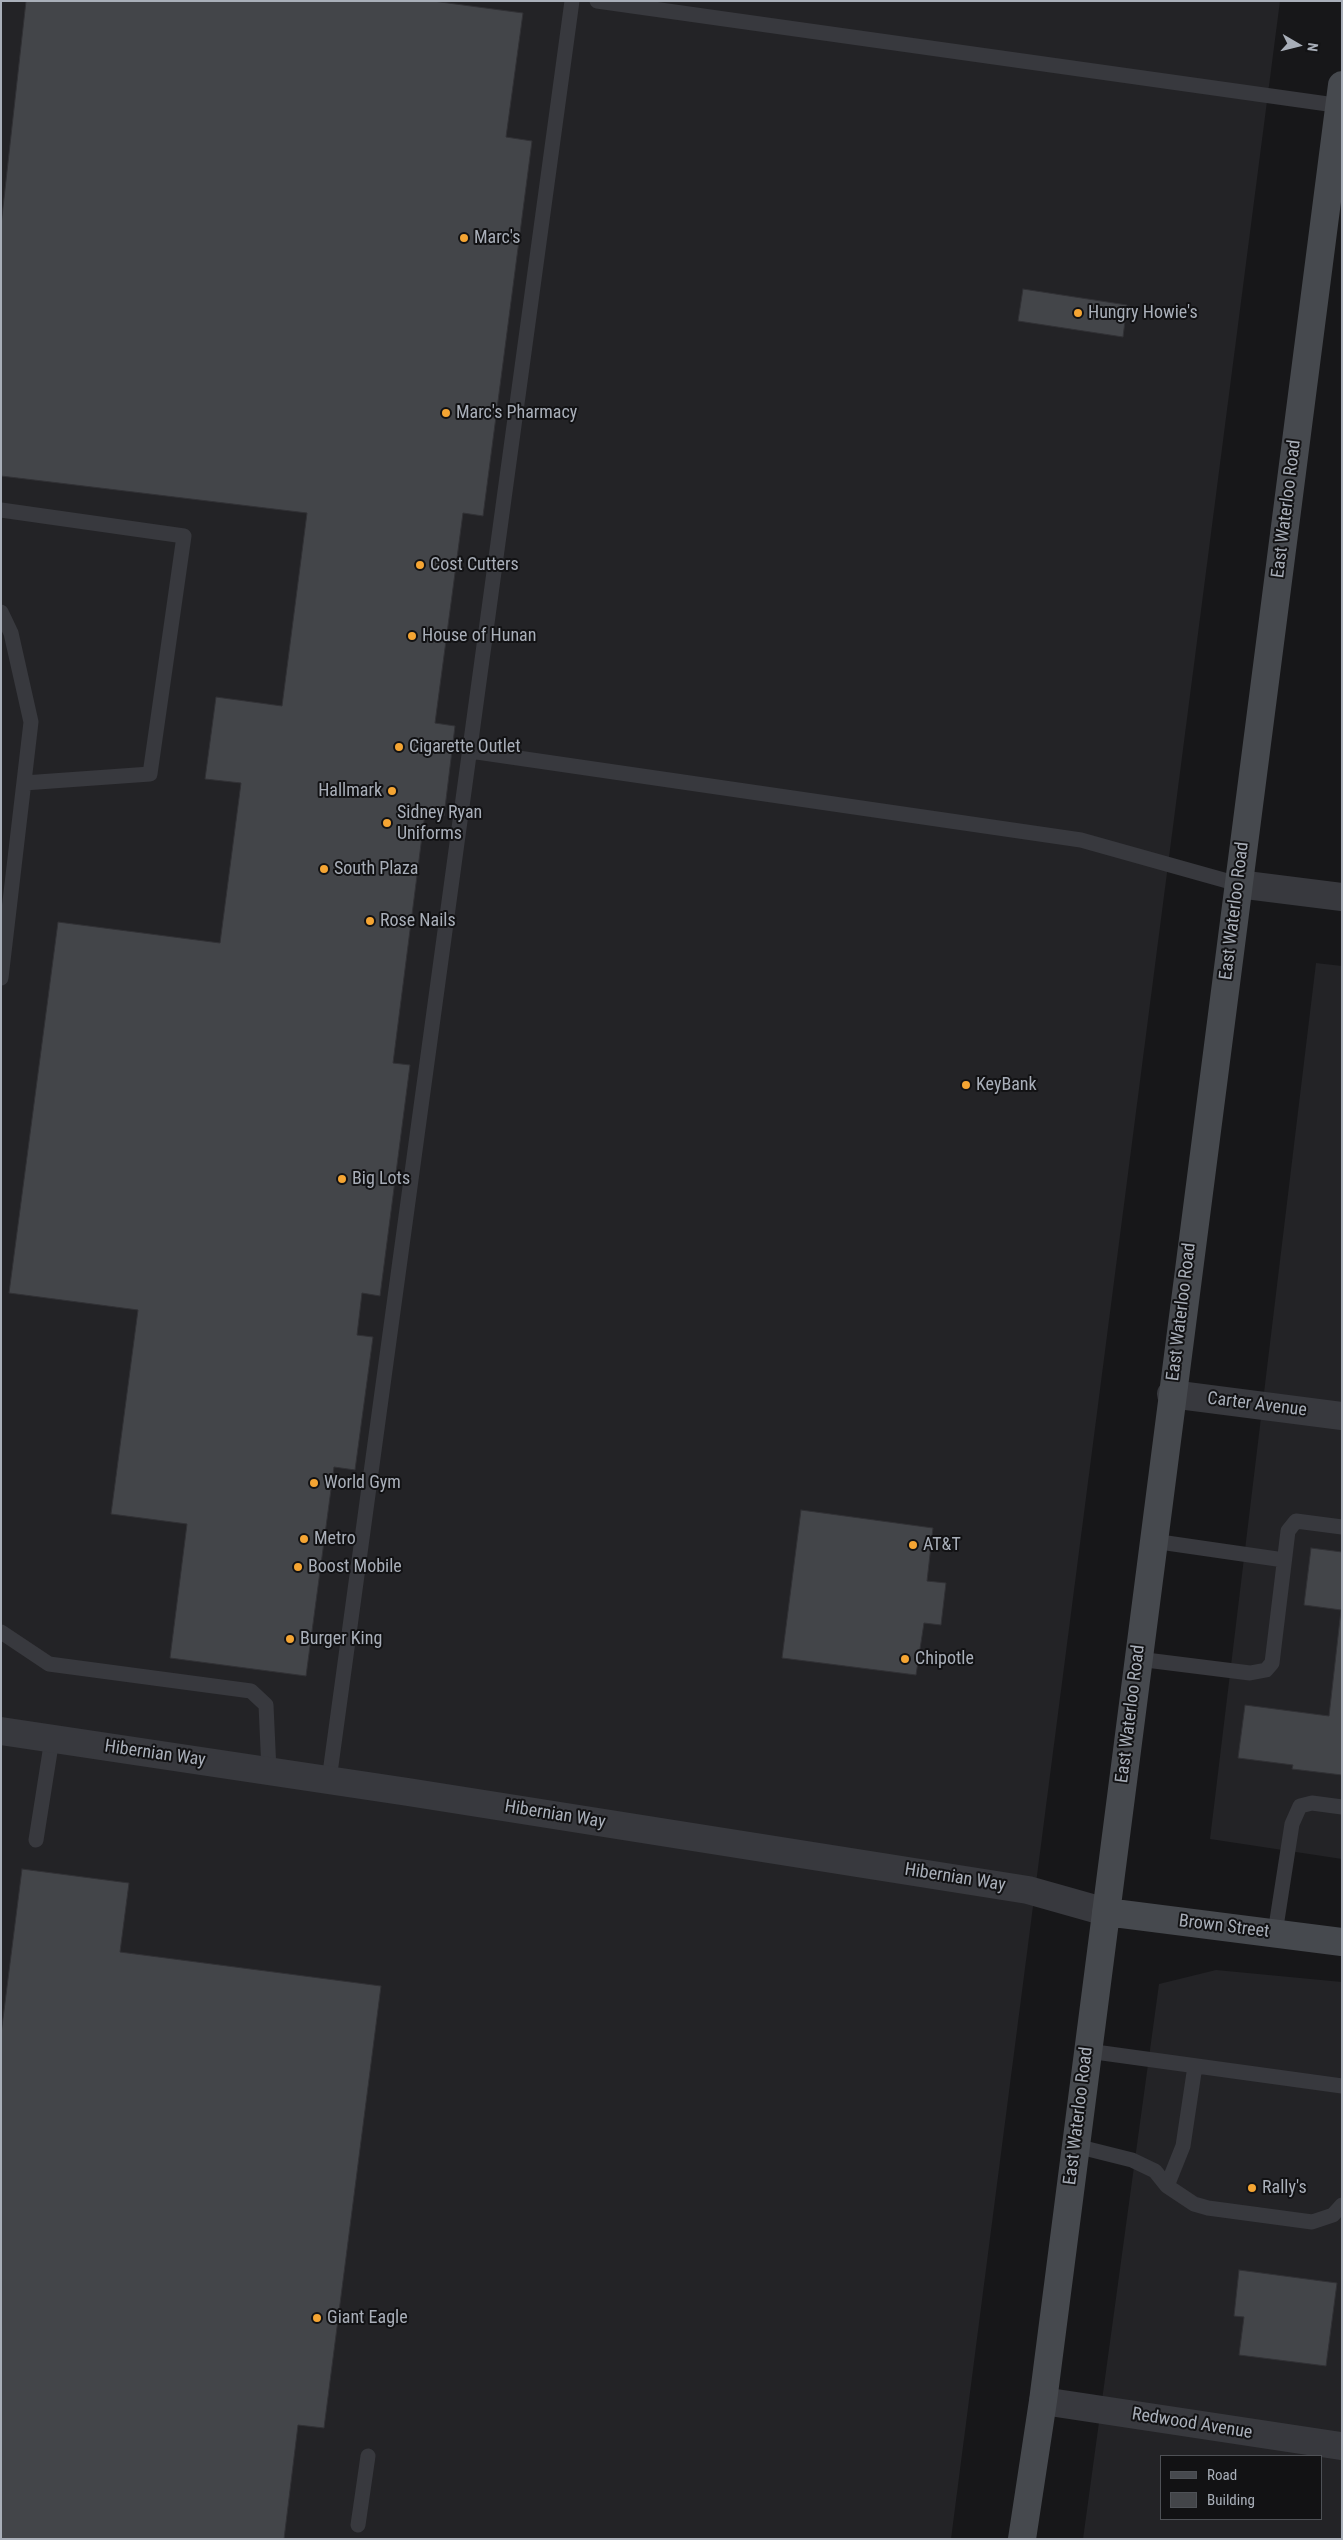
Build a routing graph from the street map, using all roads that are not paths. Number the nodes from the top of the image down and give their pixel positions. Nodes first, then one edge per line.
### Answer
1 (572, 1) edge
2 (597, 1) edge
3 (1341, 99) edge
4 (1, 510) edge
5 (1, 612) edge
6 (470, 751) junction
7 (24, 783) junction
8 (1238, 884) junction
9 (1342, 897) edge
10 (1, 978) edge
11 (1171, 1394) junction
12 (1342, 1416) edge
13 (1342, 1527) edge
14 (1153, 1541) junction
15 (1284, 1560) junction
16 (1, 1632) edge
17 (1138, 1658) junction
18 (1, 1731) edge
19 (52, 1738) junction
20 (270, 1771) junction
21 (329, 1780) junction
22 (1342, 1807) edge
23 (36, 1840) dead end
24 (1106, 1912) junction
25 (1275, 1933) junction
26 (1342, 1942) edge
27 (1088, 2051) junction
28 (1195, 2066) junction
29 (1342, 2086) edge
30 (1076, 2146) junction
31 (1167, 2186) junction
32 (1342, 2205) edge
33 (1043, 2401) junction
34 (1342, 2446) edge
35 (368, 2456) dead end
36 (358, 2525) dead end
37 (1022, 2539) edge

1 - 6 lane
2 - 3 lane
3 - 8 main road, East Waterloo Road
4 - 7 lane
5 - 7 lane
6 - 8 lane
6 - 21 lane
7 - 10 lane
8 - 9 street
8 - 11 main road, East Waterloo Road
11 - 12 street, Carter Avenue
11 - 14 main road, East Waterloo Road
13 - 15 lane
14 - 15 lane
14 - 17 main road, East Waterloo Road
15 - 17 lane
16 - 20 lane
17 - 24 main road, East Waterloo Road
18 - 19 street, Hibernian Way
19 - 20 street, Hibernian Way
19 - 23 lane
20 - 21 street, Hibernian Way
21 - 24 street, Hibernian Way
22 - 25 lane
24 - 25 main road, Brown Street
24 - 27 main road, East Waterloo Road
25 - 26 main road, Brown Street
27 - 28 lane
27 - 30 main road, East Waterloo Road
28 - 29 lane
28 - 31 lane
30 - 31 lane
30 - 33 main road, East Waterloo Road
31 - 32 lane
33 - 34 street, Redwood Avenue
33 - 37 main road, East Waterloo Road
35 - 36 lane

